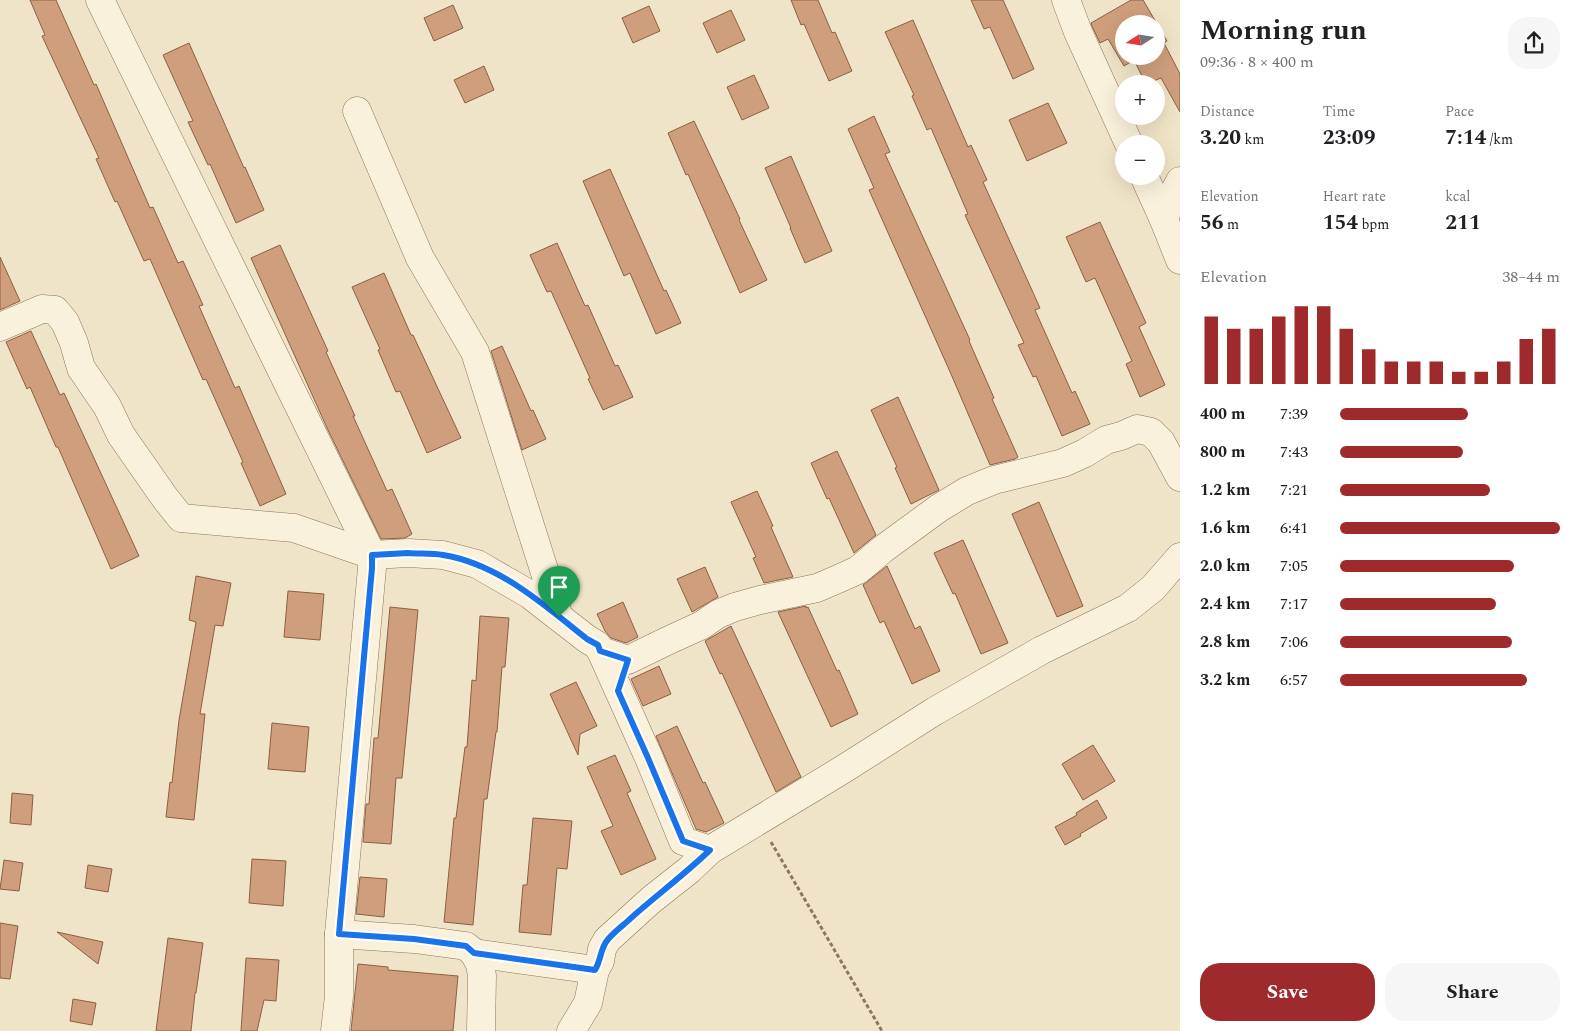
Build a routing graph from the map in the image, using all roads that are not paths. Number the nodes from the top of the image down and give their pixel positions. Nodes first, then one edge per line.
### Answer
1 (100, 0) edge
2 (1066, 0) edge
3 (357, 111) dead end
4 (1125, 135) edge
5 (1180, 181) edge
6 (1148, 185) edge
7 (1164, 220) junction
8 (1180, 260) edge
9 (0, 327) edge
10 (1180, 477) edge
11 (372, 555) junction
12 (1180, 557) edge
13 (559, 617) junction
14 (600, 651) junction
15 (628, 660) junction
16 (618, 691) junction
17 (710, 850) junction
18 (339, 934) junction
19 (474, 953) junction
20 (595, 970) junction
21 (335, 1031) edge
22 (481, 1031) edge
23 (572, 1031) edge

1 - 11 street
2 - 4 street
3 - 13 street
5 - 7 street
6 - 7 street
7 - 8 street
9 - 11 street
10 - 15 street
11 - 13 street
11 - 18 street
12 - 17 street
13 - 14 street
14 - 15 street
14 - 16 street
15 - 16 street
16 - 17 street
17 - 20 street
18 - 19 street
18 - 21 street
19 - 20 street
19 - 22 street
20 - 23 street

